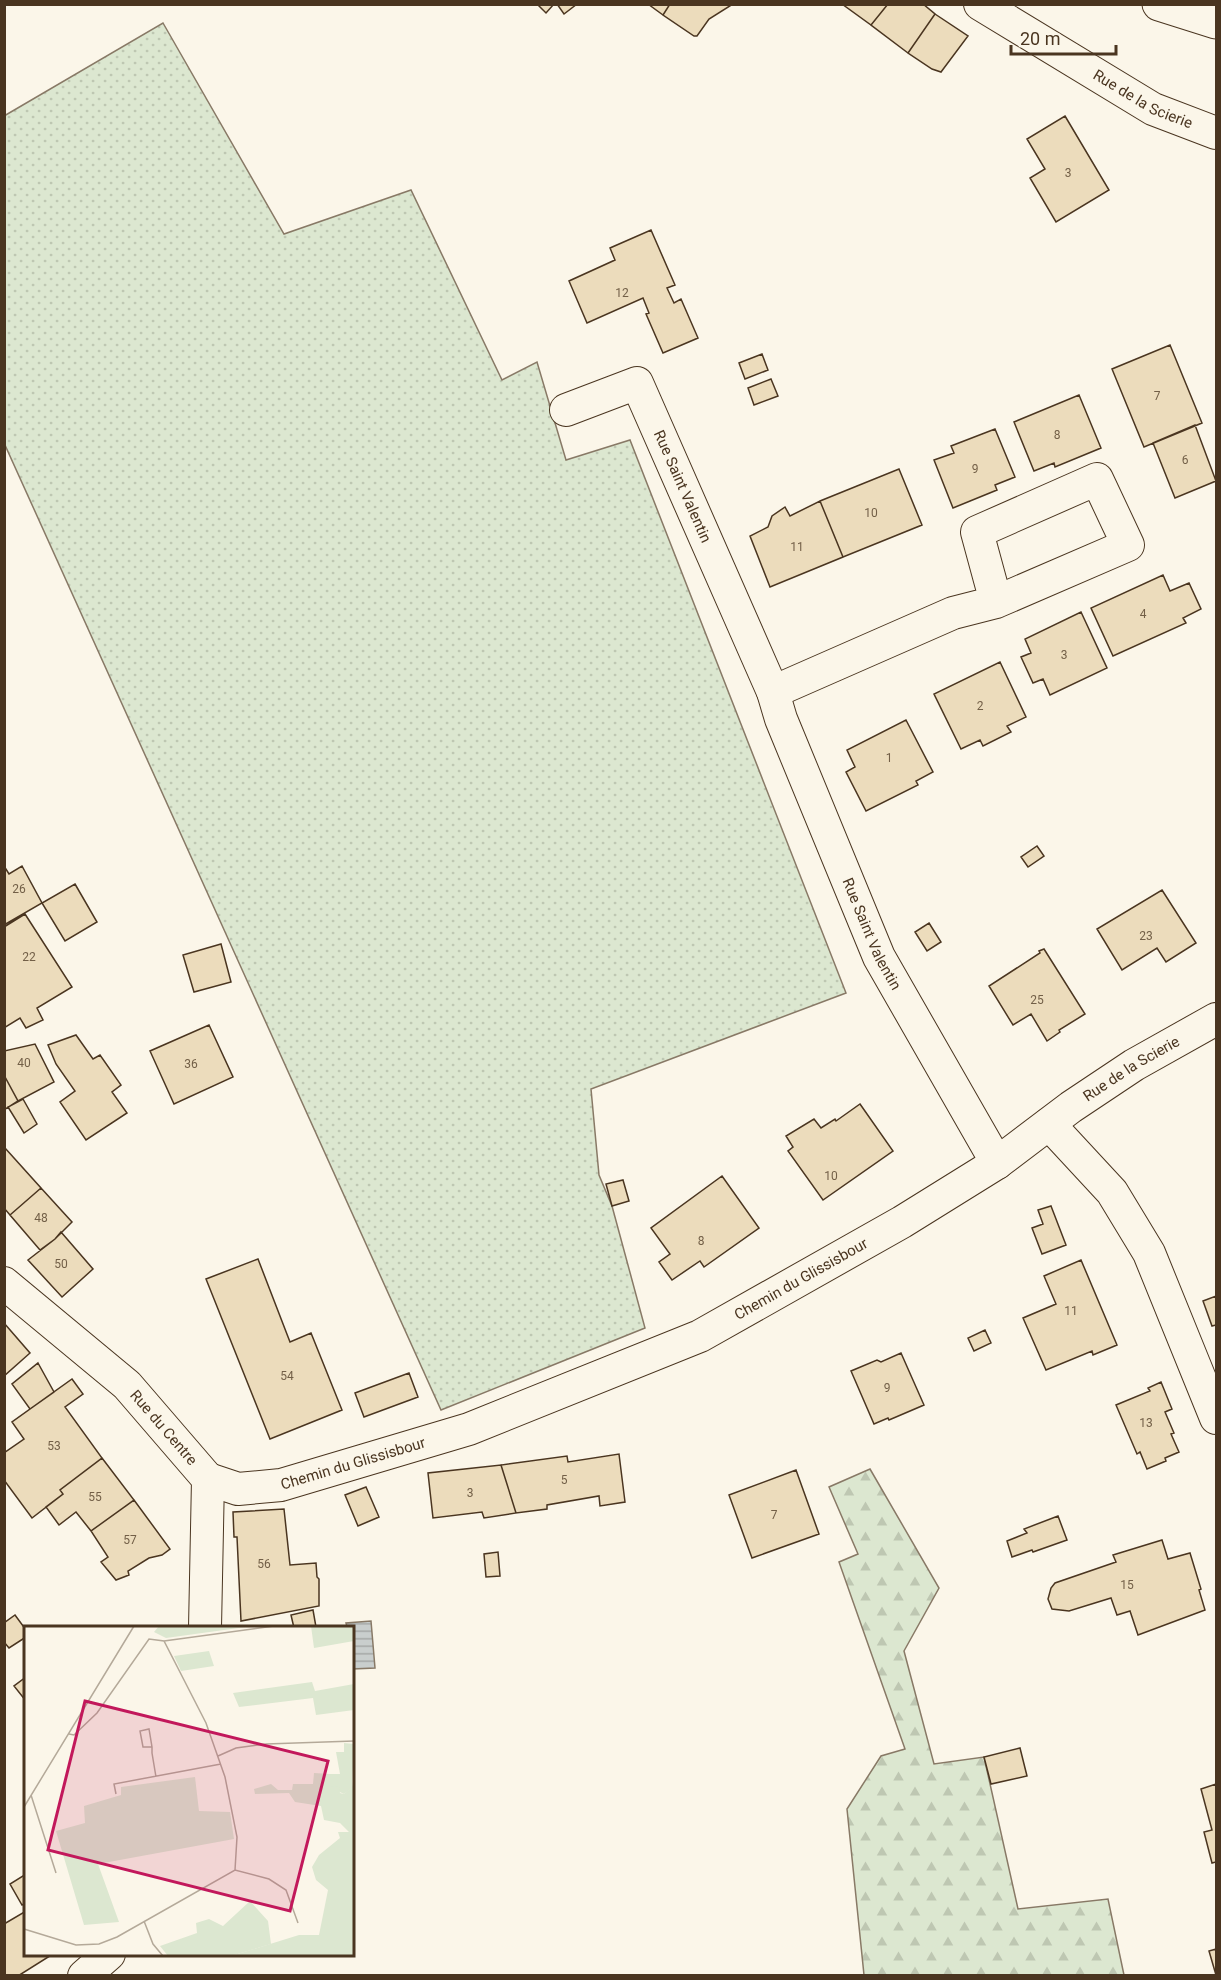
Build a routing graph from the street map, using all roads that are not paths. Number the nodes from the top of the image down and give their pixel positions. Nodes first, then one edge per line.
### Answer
1 (980, 4) edge
2 (1159, 4) edge
3 (1216, 22) edge
4 (1216, 133) edge
5 (566, 410) dead end
6 (996, 602) junction
7 (772, 692) junction
8 (1216, 1019) edge
9 (1049, 1124) junction
10 (997, 1163) junction
11 (4, 1283) edge
12 (1216, 1418) edge
13 (208, 1479) junction
14 (205, 1626) edge
15 (108, 1956) edge
16 (84, 1976) edge

1 - 4 street, Rue de la Scierie
2 - 3 main road
5 - 7 street, Rue Saint Valentin
6 - 6 street
6 - 7 street
7 - 10 street, Rue Saint Valentin
8 - 9 street, Rue de la Scierie
9 - 10 street, Chemin du Glissisbour
9 - 12 street
10 - 13 street, Chemin du Glissisbour
11 - 13 street, Rue du Centre
13 - 14 street, Rue du Centre
15 - 16 street

